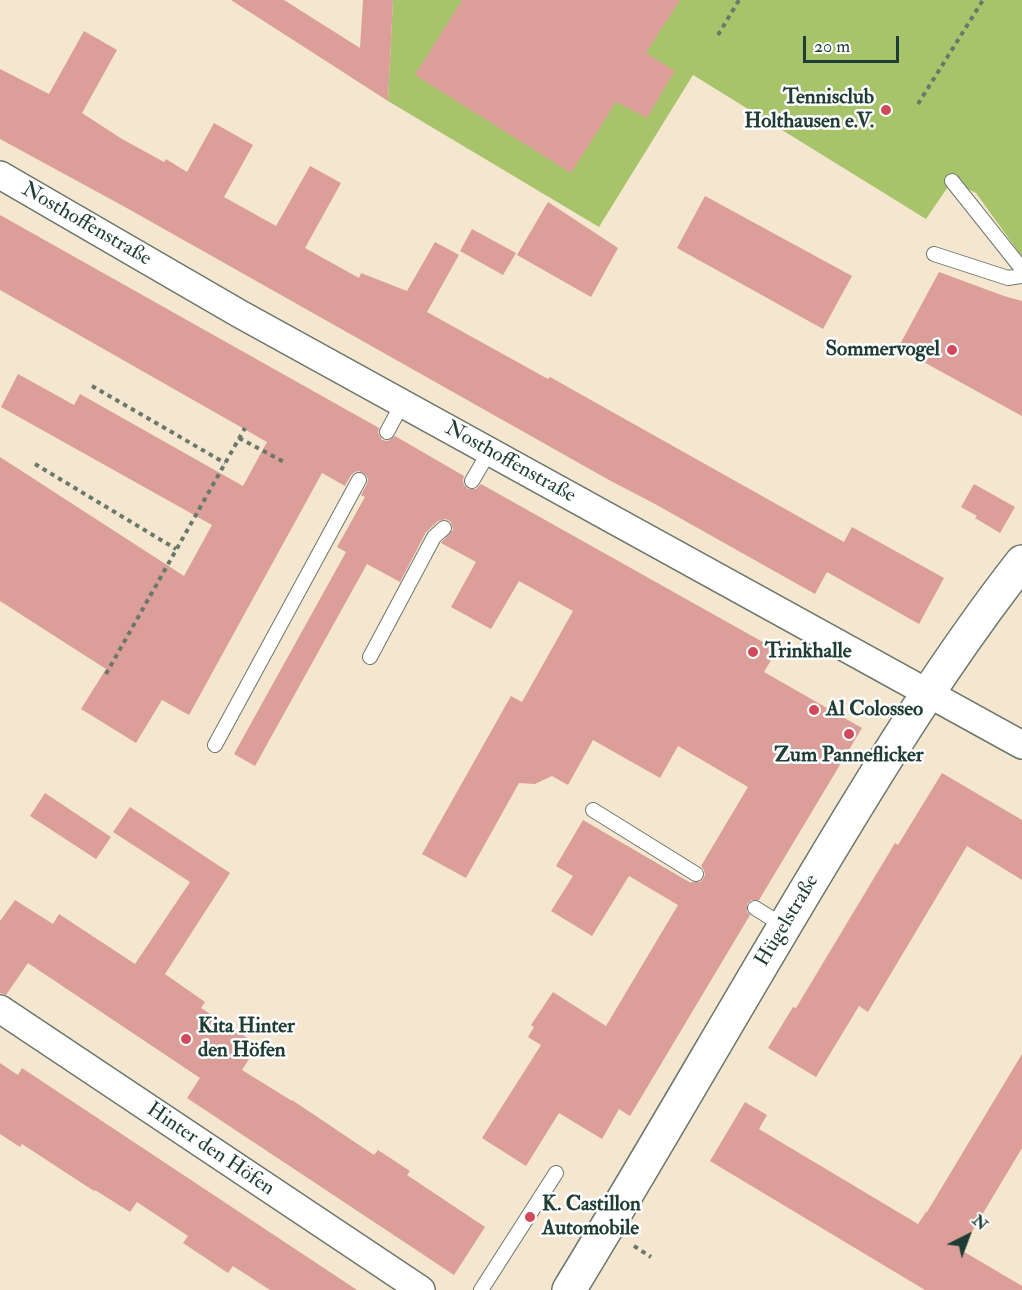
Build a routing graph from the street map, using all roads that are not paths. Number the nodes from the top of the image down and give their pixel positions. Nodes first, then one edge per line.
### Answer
1 (0, 176) edge
2 (952, 181) dead end
3 (934, 254) dead end
4 (1022, 269) edge
5 (1022, 276) edge
6 (402, 404) junction
7 (387, 432) dead end
8 (489, 452) junction
9 (359, 480) dead end
10 (472, 481) dead end
11 (444, 528) dead end
12 (1022, 562) edge
13 (370, 657) dead end
14 (928, 693) junction
15 (215, 745) dead end
16 (1022, 745) edge
17 (593, 810) dead end
18 (696, 874) dead end
19 (755, 908) dead end
20 (784, 926) junction
21 (0, 1009) edge
22 (556, 1173) dead end
23 (421, 1290) edge
24 (481, 1290) edge
25 (569, 1290) edge

1 - 6 street, Nosthoffenstraße
2 - 4 lane
3 - 5 lane
6 - 7 lane
6 - 8 street, Nosthoffenstraße
8 - 10 lane
8 - 14 street, Nosthoffenstraße
9 - 15 lane
11 - 13 lane
12 - 14 street, Hügelstraße
14 - 16 street, Nosthoffenstraße
14 - 20 street, Hügelstraße
17 - 18 lane
19 - 20 lane
20 - 25 street, Hügelstraße
21 - 23 street, Hinter den Höfen
22 - 24 lane

